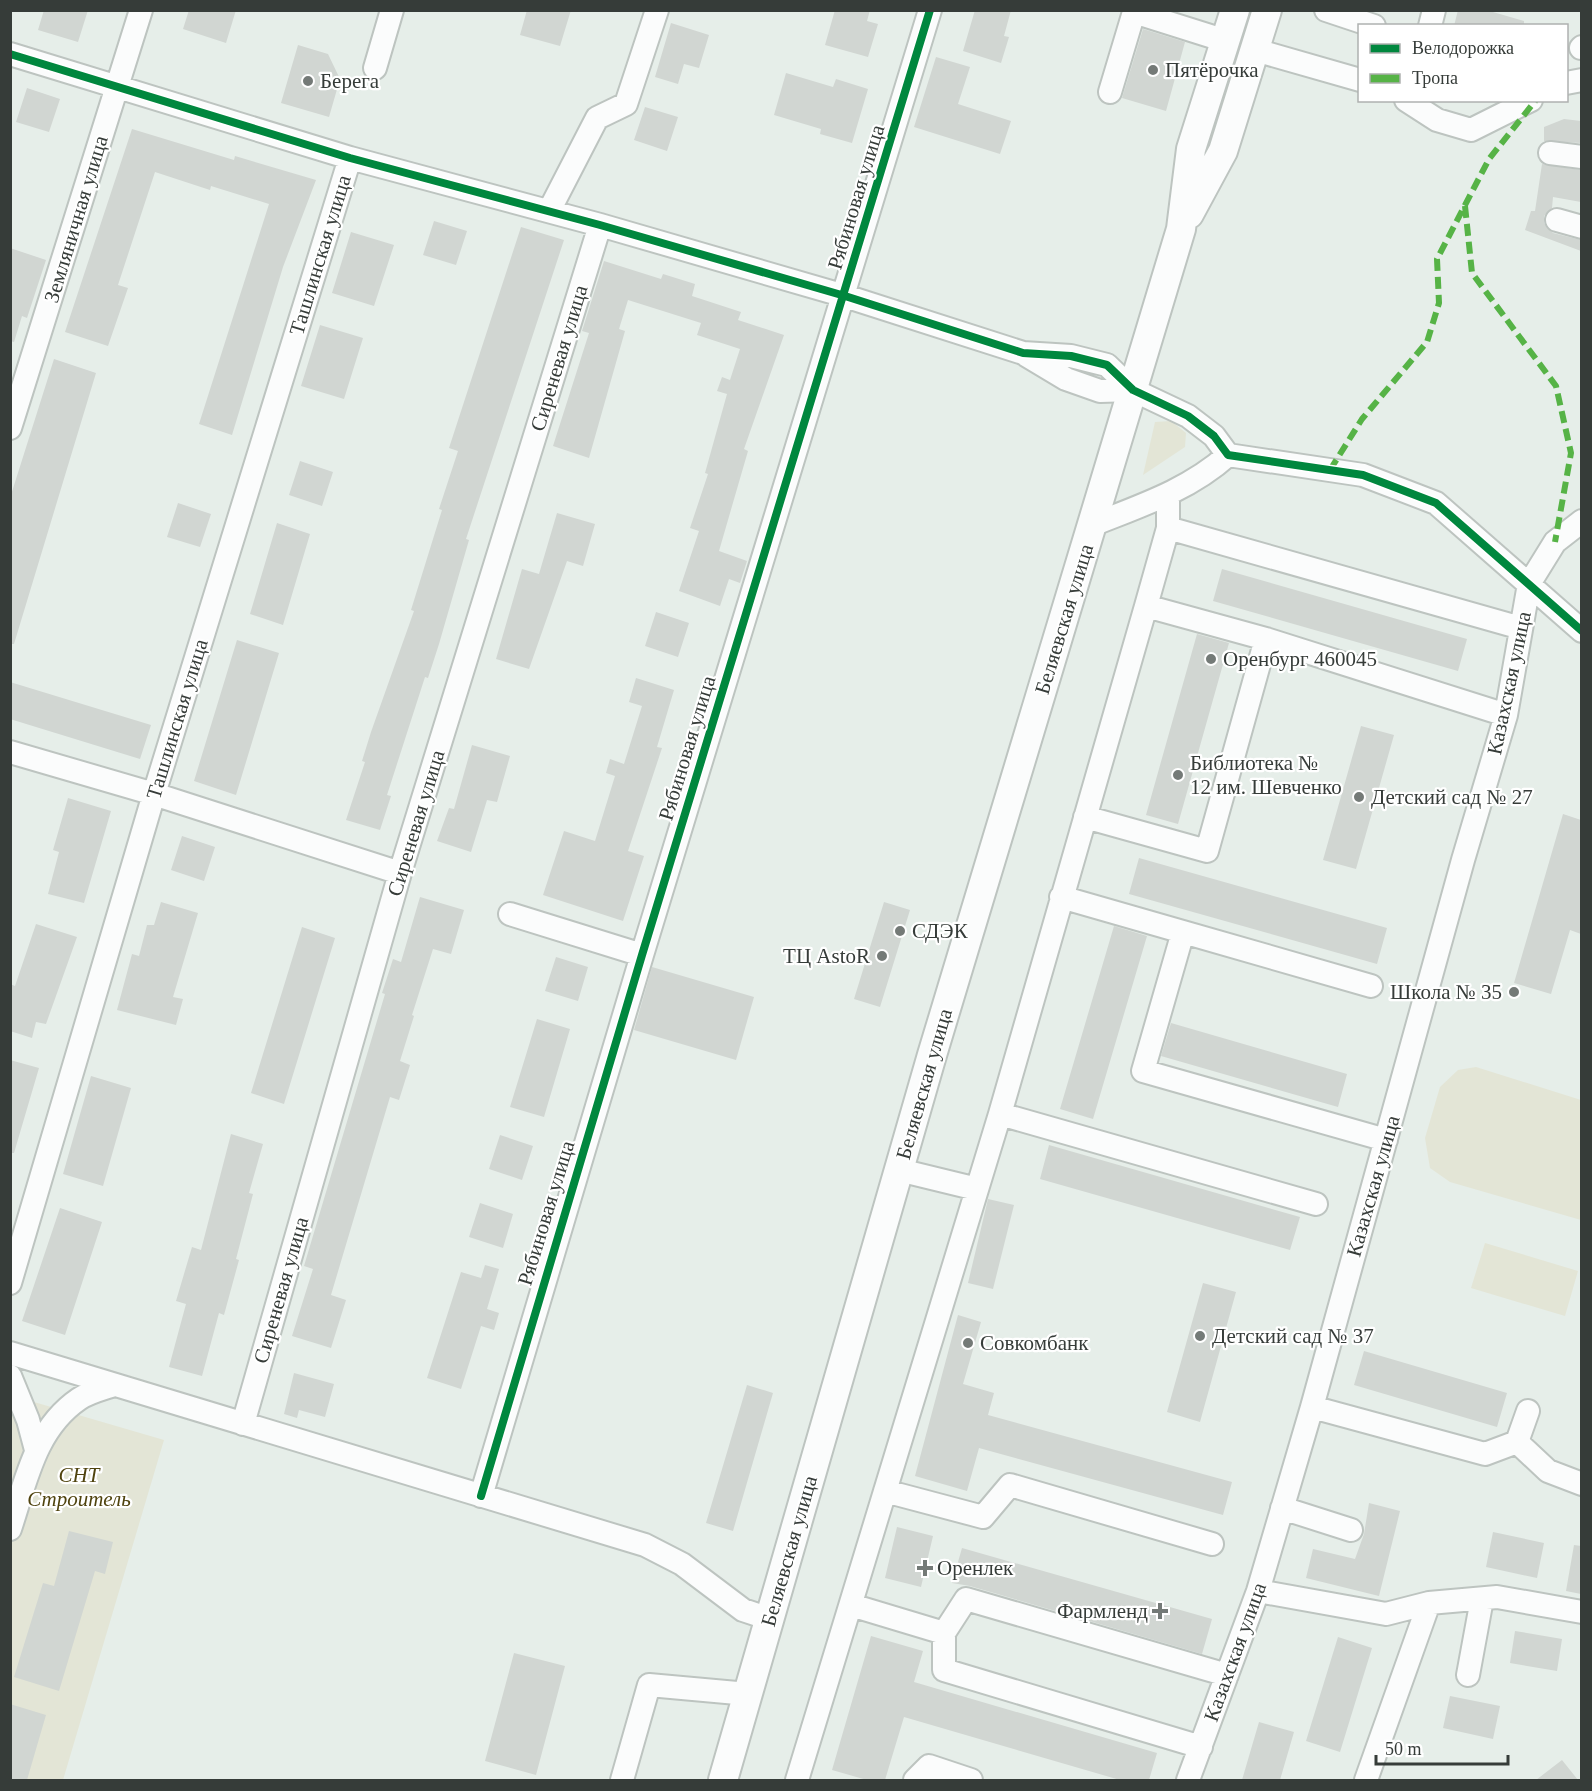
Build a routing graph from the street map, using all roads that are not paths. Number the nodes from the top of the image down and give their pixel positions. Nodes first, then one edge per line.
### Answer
1 (141, 10) edge
2 (392, 10) edge
3 (657, 10) edge
4 (930, 10) edge
5 (1235, 10) edge
6 (1267, 10) edge
7 (1326, 10) edge
8 (1368, 24) edge
9 (1226, 41) junction
10 (1255, 50) junction
11 (10, 54) edge
12 (375, 68) dead end
13 (1358, 80) edge
14 (117, 87) junction
15 (1110, 92) dead end
16 (1409, 102) edge
17 (1527, 102) edge
18 (1550, 153) dead end
19 (1581, 157) edge
20 (350, 158) junction
21 (549, 211) junction
22 (1557, 220) dead end
23 (600, 225) junction
24 (1581, 228) edge
25 (1181, 229) junction
26 (845, 296) junction
27 (1133, 390) junction
28 (10, 428) edge
29 (1228, 455) junction
30 (1168, 494) junction
31 (1581, 521) edge
32 (1092, 525) junction
33 (1168, 528) junction
34 (1529, 584) junction
35 (1146, 606) junction
36 (1521, 628) junction
37 (1581, 631) edge
38 (1266, 639) junction
39 (1506, 715) junction
40 (10, 752) edge
41 (154, 794) junction
42 (1085, 816) junction
43 (400, 873) junction
44 (1061, 897) junction
45 (510, 914) dead end
46 (1183, 932) junction
47 (642, 956) junction
48 (1371, 986) dead end
49 (1000, 1114) junction
50 (1386, 1140) junction
51 (899, 1170) junction
52 (977, 1189) junction
53 (1316, 1204) dead end
54 (10, 1283) edge
55 (10, 1353) edge
56 (10, 1376) edge
57 (114, 1385) junction
58 (1312, 1407) junction
59 (1528, 1411) dead end
60 (243, 1424) junction
61 (1517, 1442) junction
62 (36, 1450) junction
63 (1581, 1484) edge
64 (885, 1491) junction
65 (481, 1496) junction
66 (1282, 1509) junction
67 (10, 1529) edge
68 (1350, 1530) dead end
69 (1212, 1544) dead end
70 (1258, 1591) junction
71 (1482, 1599) junction
72 (1429, 1603) junction
73 (851, 1605) junction
74 (1581, 1612) edge
75 (770, 1618) junction
76 (944, 1633) junction
77 (1468, 1675) dead end
78 (1227, 1676) junction
79 (748, 1694) junction
80 (1201, 1747) junction
81 (622, 1780) edge
82 (723, 1780) edge
83 (797, 1780) edge
84 (915, 1780) edge
85 (971, 1780) edge
86 (1188, 1780) edge
87 (1366, 1780) edge

1 - 14 street, Земляничная улица
2 - 12 street
3 - 21 street
4 - 26 street, Рябиновая улица
5 - 9 main road
6 - 10 main road
7 - 8 street
9 - 15 street
9 - 25 main road
10 - 13 street
10 - 25 main road
11 - 14 street
14 - 20 street
14 - 28 street, Земляничная улица
16 - 17 street
18 - 19 street
20 - 21 street
20 - 41 street, Ташлинская улица
21 - 23 street
22 - 24 street
23 - 26 street
23 - 43 street, Сиреневая улица
25 - 27 main road, Беляевская улица
26 - 27 street
26 - 47 street, Рябиновая улица
27 - 29 street
27 - 32 main road, Беляевская улица
29 - 30 street
29 - 34 street
30 - 32 street
30 - 33 street
31 - 34 street
32 - 51 main road, Беляевская улица
33 - 35 street
33 - 36 street
34 - 36 street, Казахская улица
34 - 37 street
35 - 38 street
35 - 42 street
36 - 39 street, Казахская улица
38 - 39 street
38 - 42 street
39 - 50 street, Казахская улица
40 - 41 street
41 - 43 street
41 - 54 street, Ташлинская улица
42 - 44 street
43 - 60 street, Сиреневая улица
44 - 46 street
44 - 49 street
45 - 47 street
46 - 48 street
46 - 50 street
47 - 65 street, Рябиновая улица
49 - 52 street
49 - 53 street
50 - 58 street, Казахская улица
51 - 52 street
51 - 75 main road, Беляевская улица
52 - 64 street
55 - 57 street
56 - 62 street
57 - 60 street
57 - 62 street
58 - 61 street
58 - 66 street, Казахская улица
59 - 61 street
60 - 65 street
61 - 63 street
62 - 67 street
64 - 69 street
64 - 73 street
65 - 75 street
66 - 68 street
66 - 70 street, Казахская улица
70 - 72 street
70 - 78 street, Казахская улица
71 - 72 street
71 - 74 street
71 - 77 street
72 - 87 street
73 - 76 street
73 - 83 street
75 - 79 main road, Беляевская улица
76 - 78 street
76 - 80 street
78 - 80 street, Казахская улица
79 - 81 street
79 - 82 main road, Беляевская улица
80 - 86 street, Казахская улица
84 - 85 street

